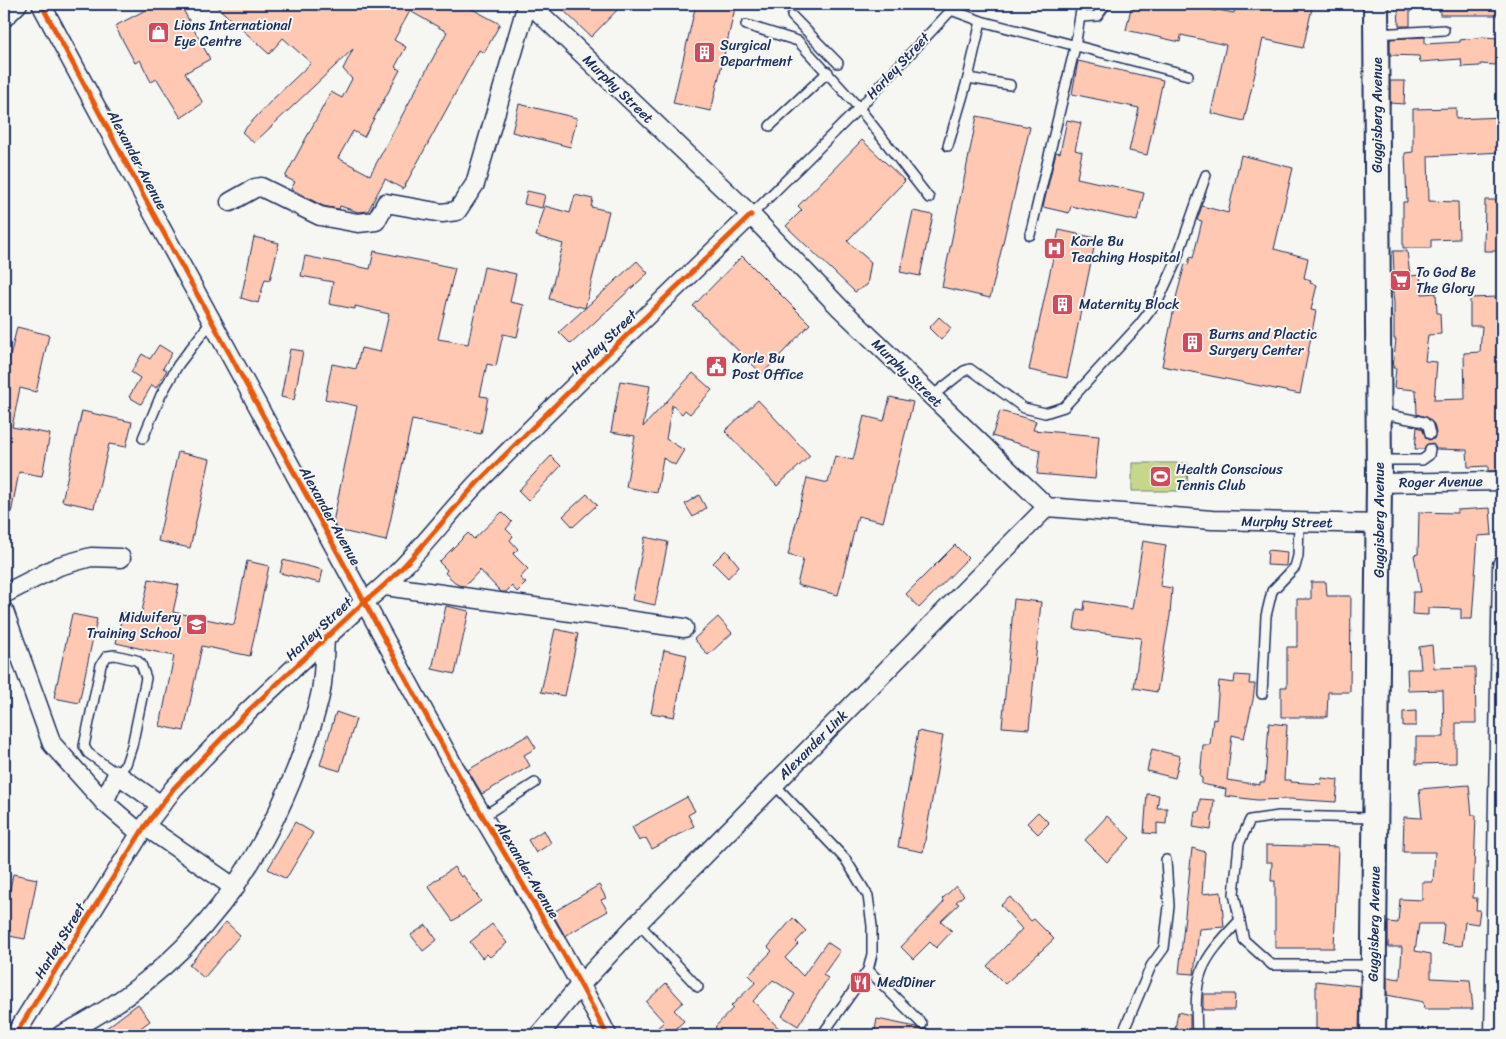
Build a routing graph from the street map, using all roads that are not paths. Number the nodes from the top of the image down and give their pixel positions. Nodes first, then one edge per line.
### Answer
1 (18, 4) edge
2 (41, 4) edge
3 (529, 4) edge
4 (1082, 4) edge
5 (1106, 4) edge
6 (1376, 4) edge
7 (952, 6) edge
8 (792, 16) dead end
9 (1080, 17) junction
10 (4, 18) edge
11 (981, 21) junction
12 (746, 25) dead end
13 (1444, 30) dead end
14 (1376, 34) junction
15 (1075, 47) junction
16 (838, 63) dead end
17 (828, 72) junction
18 (1188, 75) dead end
19 (968, 78) junction
20 (1010, 85) dead end
21 (859, 108) junction
22 (770, 126) dead end
23 (948, 146) dead end
24 (1206, 175) dead end
25 (929, 198) dead end
26 (230, 202) dead end
27 (751, 215) junction
28 (1030, 235) dead end
29 (211, 322) junction
30 (932, 397) junction
31 (1379, 413) junction
32 (1430, 434) dead end
33 (143, 438) dead end
34 (1430, 449) dead end
35 (1379, 472) junction
36 (1502, 481) edge
37 (1047, 507) junction
38 (1299, 522) junction
39 (1379, 524) junction
40 (121, 558) dead end
41 (1502, 565) edge
42 (385, 586) junction
43 (4, 594) edge
44 (364, 602) junction
45 (4, 611) edge
46 (684, 628) dead end
47 (324, 638) junction
48 (1262, 694) dead end
49 (117, 774) junction
50 (535, 783) dead end
51 (774, 784) junction
52 (104, 802) junction
53 (161, 805) junction
54 (482, 817) junction
55 (1375, 818) junction
56 (143, 830) junction
57 (1166, 860) dead end
58 (235, 888) junction
59 (1240, 920) junction
60 (638, 924) junction
61 (1373, 965) junction
62 (868, 970) junction
63 (581, 984) junction
64 (698, 988) dead end
65 (922, 1024) dead end
66 (15, 1035) edge
67 (61, 1035) edge
68 (540, 1035) edge
69 (607, 1035) edge
70 (822, 1035) edge
71 (1122, 1035) edge
72 (1197, 1035) edge
73 (1373, 1035) edge
74 (1494, 1035) edge

1 - 10 street
2 - 29 street, Alexander Avenue
3 - 26 street
3 - 27 street, Murphy Street
4 - 9 lane
5 - 9 lane
6 - 14 main road, Guggisberg Avenue
7 - 11 lane
7 - 21 lane, Harley Street
8 - 16 lane
9 - 15 lane
11 - 15 lane
11 - 19 lane
12 - 17 lane
13 - 14 lane
14 - 31 main road, Guggisberg Avenue
15 - 18 lane
15 - 28 lane
17 - 21 lane
17 - 22 lane
19 - 20 lane
19 - 23 lane
21 - 25 lane
21 - 27 lane, Harley Street
24 - 30 lane
27 - 30 street, Murphy Street
27 - 42 street, Harley Street
29 - 33 lane
29 - 44 street, Alexander Avenue
30 - 37 street, Murphy Street
31 - 32 lane
31 - 35 main road, Guggisberg Avenue
34 - 35 lane
35 - 36 street, Roger Avenue
35 - 39 main road, Guggisberg Avenue
37 - 38 street, Murphy Street
37 - 51 street, Alexander Link
38 - 39 street, Murphy Street
38 - 48 lane
39 - 55 main road, Guggisberg Avenue
40 - 43 street
41 - 74 street
42 - 44 street, Harley Street
42 - 46 street
44 - 47 street, Harley Street
44 - 54 street, Alexander Avenue
45 - 52 street
47 - 53 street, Harley Street
47 - 58 street
49 - 49 lane
49 - 52 street
49 - 53 street
50 - 54 lane
51 - 60 street, Alexander Link
51 - 62 lane
52 - 56 street
53 - 56 street, Harley Street
54 - 63 street, Alexander Avenue
55 - 59 lane
55 - 61 main road, Guggisberg Avenue
56 - 58 street
56 - 66 street, Harley Street
57 - 71 lane
58 - 67 street
59 - 61 lane
59 - 72 lane
60 - 63 street, Alexander Link
60 - 64 lane
61 - 73 main road, Guggisberg Avenue
62 - 65 lane
62 - 70 lane
63 - 68 street, Alexander Link
63 - 69 street, Alexander Avenue

